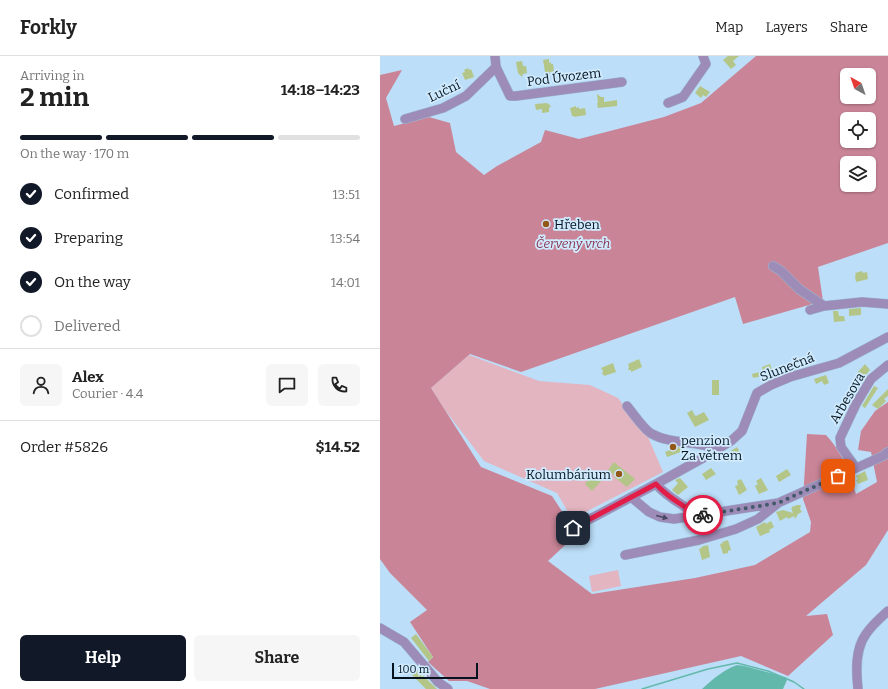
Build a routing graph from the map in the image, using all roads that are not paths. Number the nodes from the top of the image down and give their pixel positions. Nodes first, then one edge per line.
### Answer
1 (495, 56) edge
2 (705, 60) edge
3 (496, 67) junction
4 (622, 82) dead end
5 (668, 103) dead end
6 (405, 119) dead end
7 (773, 266) dead end
8 (888, 304) edge
9 (824, 306) junction
10 (810, 310) dead end
11 (888, 337) edge
12 (888, 365) edge
13 (627, 406) dead end
14 (717, 450) junction
15 (888, 452) edge
16 (853, 469) junction
17 (656, 484) junction
18 (631, 498) junction
19 (778, 503) junction
20 (698, 515) junction
21 (573, 528) dead end
22 (625, 555) dead end
23 (888, 611) edge
24 (380, 628) edge
25 (448, 689) edge
26 (858, 689) edge

1 - 3 street
2 - 5 street
3 - 4 street, Pod Úvozem
3 - 6 street, Luční
7 - 9 street
8 - 9 street
9 - 10 street
11 - 14 street, Slunečná
12 - 16 street, Arbesova
13 - 14 street
14 - 17 street, Slunečná
15 - 16 street
16 - 19 street
17 - 18 street, Slunečná
17 - 20 street
18 -> 20 street
18 - 21 street, Slunečná
19 - 20 street
19 - 22 street
23 - 26 street
24 - 25 street

